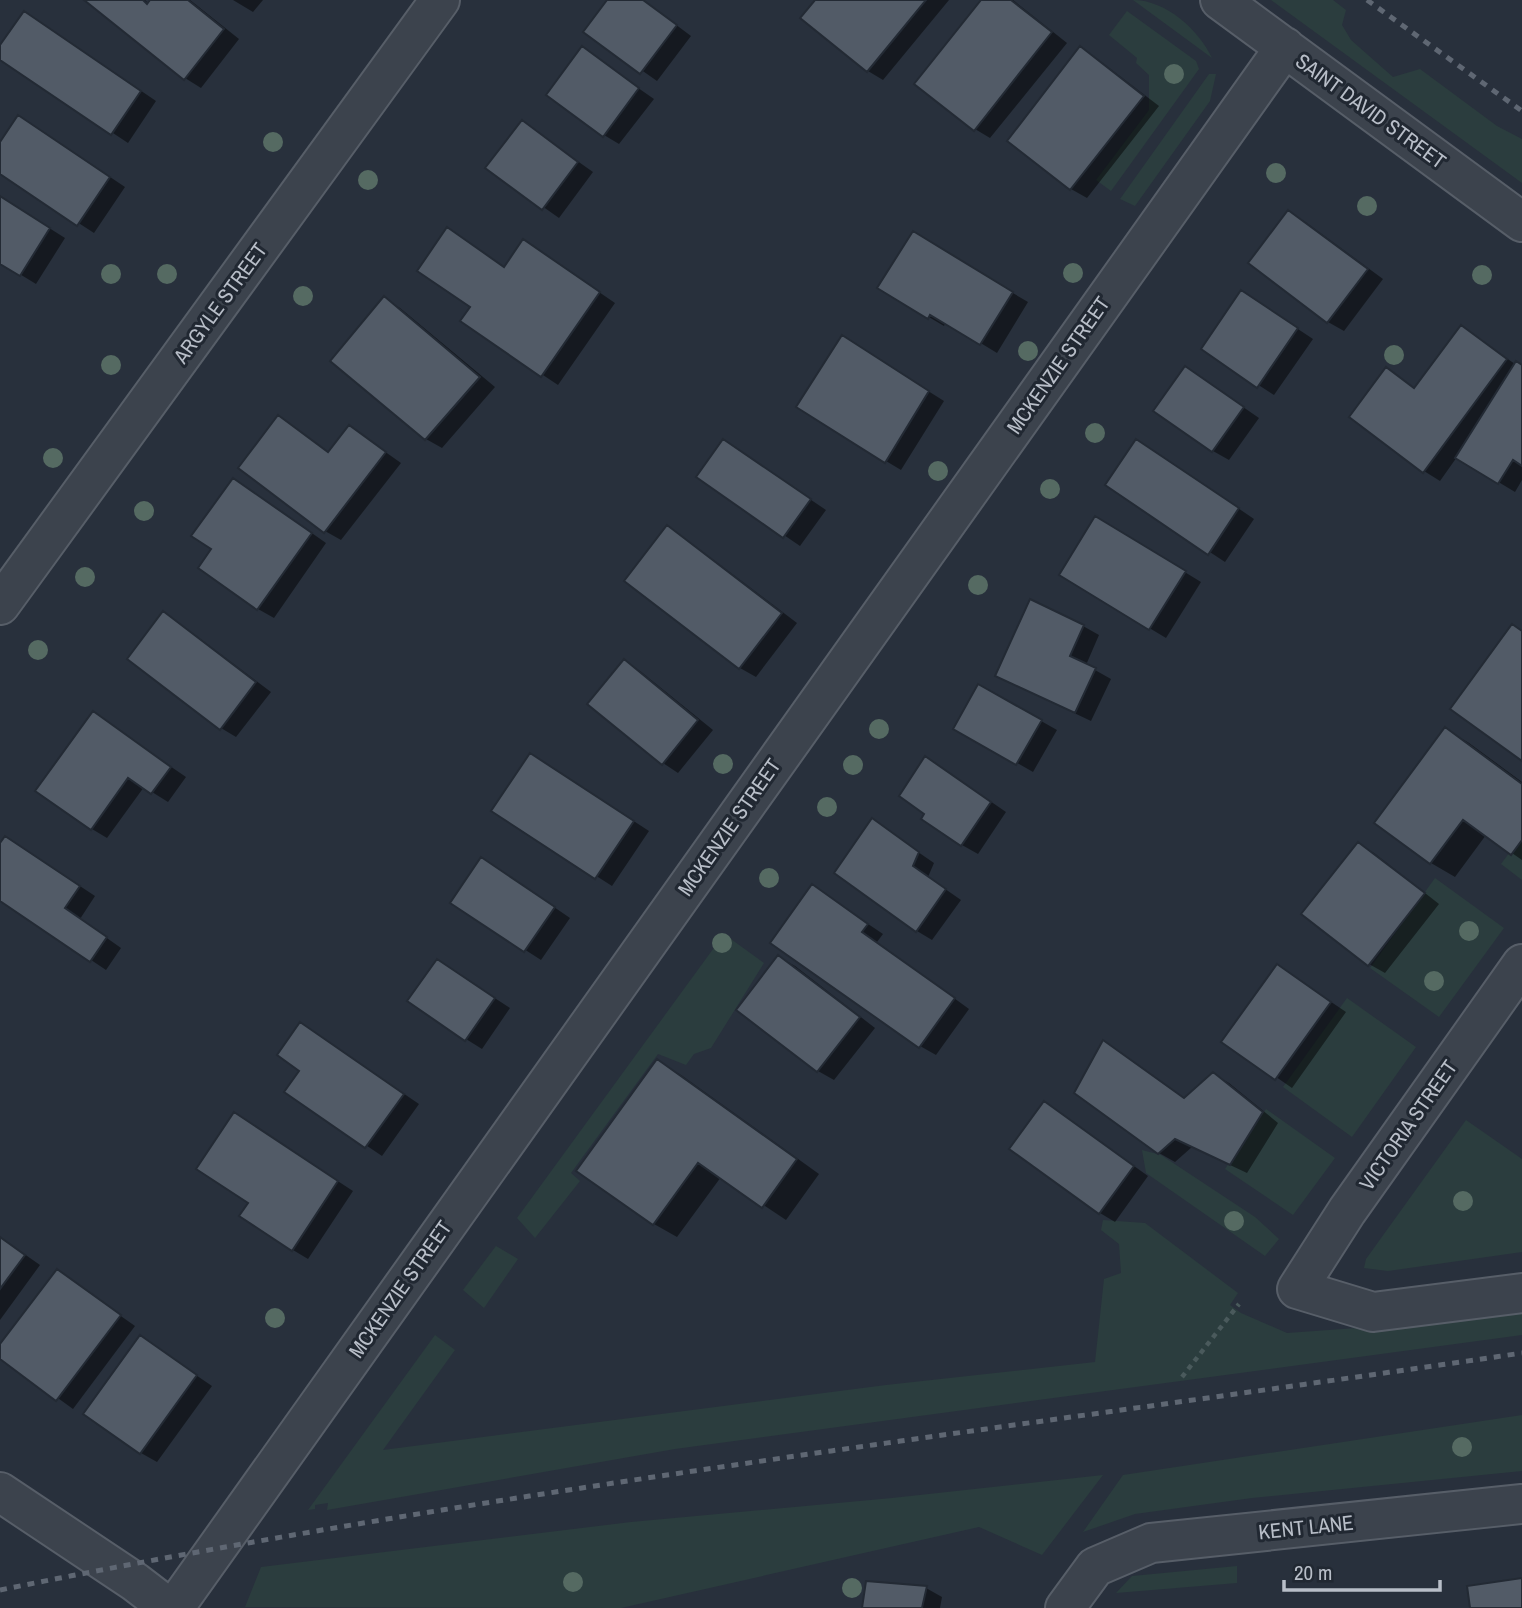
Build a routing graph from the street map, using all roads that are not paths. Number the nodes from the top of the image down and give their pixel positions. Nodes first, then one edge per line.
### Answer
1 (440, 0) edge
2 (1220, 0) edge
3 (1285, 47) junction
4 (1522, 222) edge
5 (0, 605) edge
6 (1522, 964) edge
7 (1522, 1293) edge
8 (0, 1492) edge
9 (1522, 1504) edge
10 (171, 1608) edge
11 (1065, 1608) edge

1 - 5 street, ARGYLE STREET
2 - 3 street, SAINT DAVID STREET
3 - 4 street, SAINT DAVID STREET
3 - 10 street, MCKENZIE STREET
6 - 7 street, VICTORIA STREET
8 - 10 street
9 - 11 street, KENT LANE

